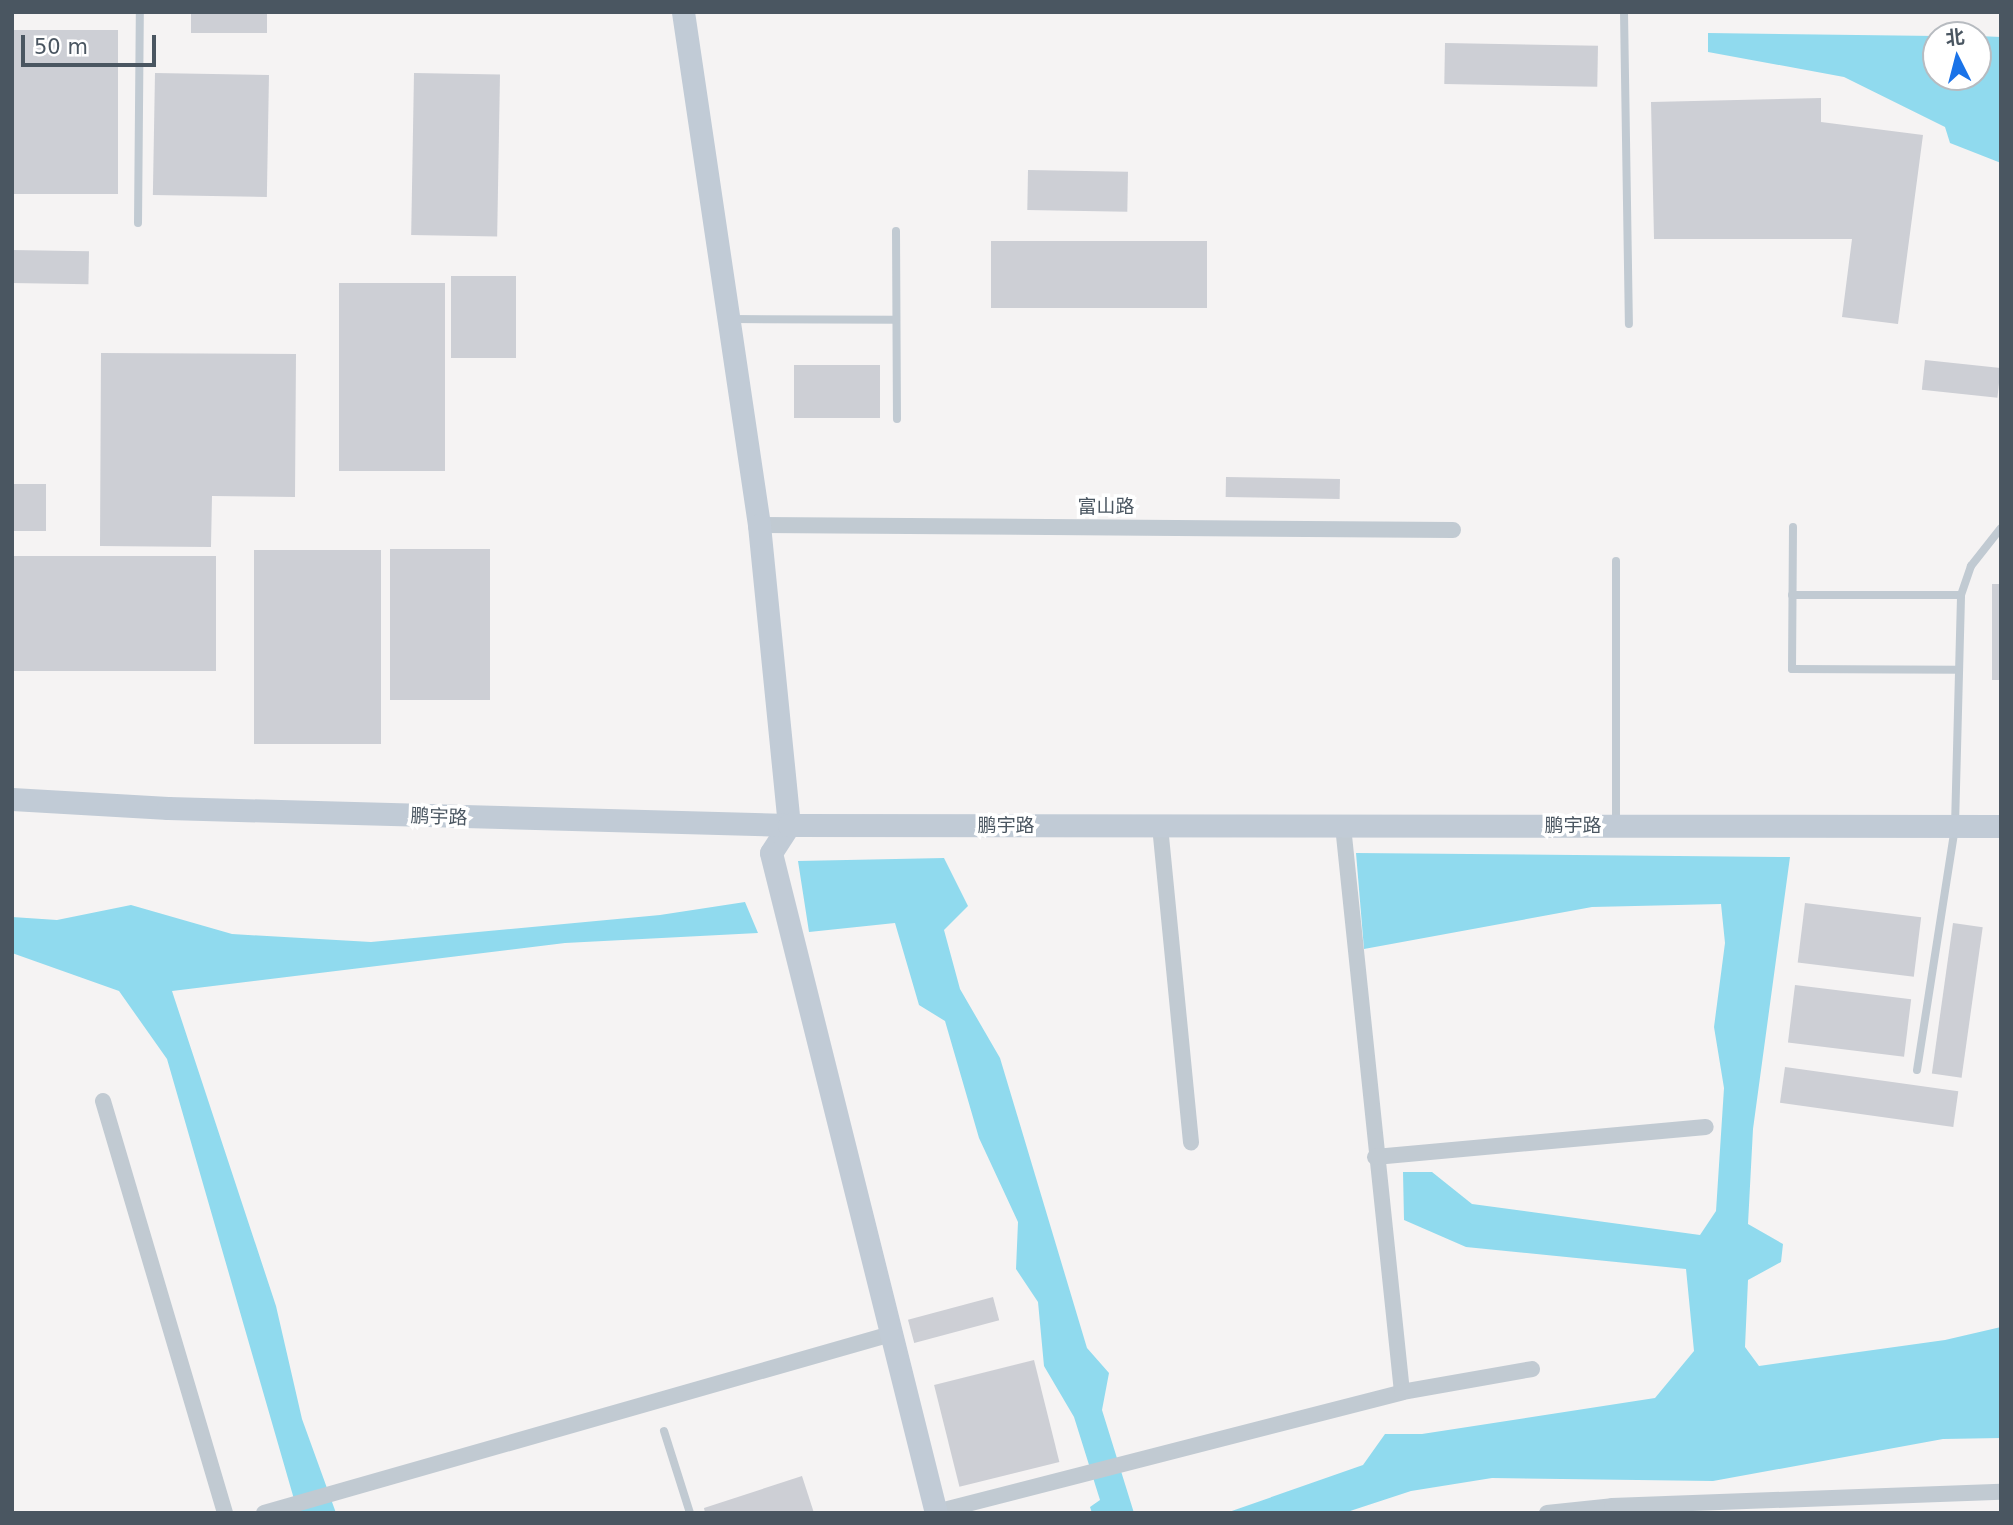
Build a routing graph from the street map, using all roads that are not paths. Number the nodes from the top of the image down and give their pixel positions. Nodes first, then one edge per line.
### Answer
1 (140, 12) edge
2 (683, 12) edge
3 (1624, 12) edge
4 (138, 223) dead end
5 (896, 231) dead end
6 (729, 319) junction
7 (896, 320) junction
8 (1629, 324) dead end
9 (897, 419) dead end
10 (759, 525) junction
11 (1793, 527) dead end
12 (2001, 528) edge
13 (1453, 530) dead end
14 (1616, 561) dead end
15 (1793, 595) junction
16 (1961, 595) junction
17 (1959, 670) junction
18 (12, 799) edge
19 (789, 825) junction
20 (1160, 826) junction
21 (1343, 826) junction
22 (1616, 826) junction
23 (1955, 826) junction
24 (2001, 826) edge
25 (1917, 1070) dead end
26 (103, 1101) dead end
27 (1706, 1128) dead end
28 (1191, 1142) dead end
29 (1375, 1157) junction
30 (891, 1334) junction
31 (1532, 1369) dead end
32 (1402, 1392) junction
33 (664, 1431) dead end
34 (2001, 1492) edge
35 (1781, 1507) edge
36 (936, 1512) edge
37 (225, 1513) edge
38 (264, 1513) edge
39 (690, 1513) edge
40 (1546, 1513) edge

1 - 4 lane
2 - 6 main road
3 - 8 lane
5 - 7 lane
6 - 7 lane
6 - 10 main road
7 - 9 lane
10 - 13 street, 富山路
10 - 19 main road
11 - 15 lane
12 - 16 lane
14 - 22 lane
15 - 16 lane
15 - 17 lane
16 - 17 lane
17 - 23 lane
18 - 19 main road, 鹏宇路
19 - 20 main road, 鹏宇路
19 - 30 main road
20 - 21 main road, 鹏宇路
20 - 28 street
21 - 22 main road, 鹏宇路
21 - 29 street
22 - 23 main road, 鹏宇路
23 - 24 main road, 鹏宇路
23 - 25 lane
26 - 37 street
27 - 29 street
29 - 32 street
30 - 36 main road
30 - 38 street
31 - 32 street
32 - 36 street
33 - 39 lane
34 - 35 street
35 - 40 street

